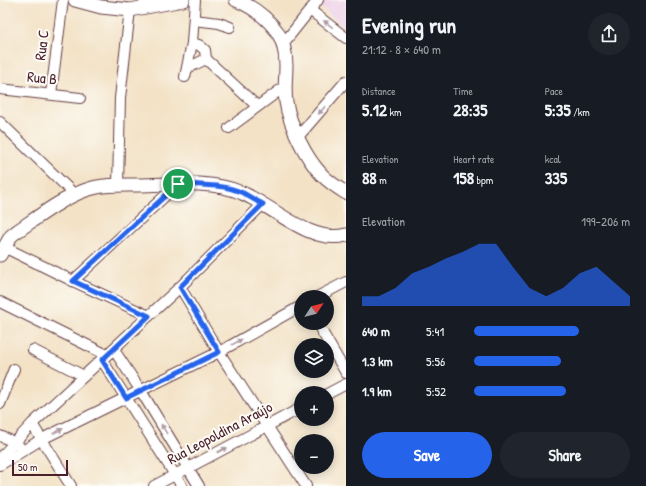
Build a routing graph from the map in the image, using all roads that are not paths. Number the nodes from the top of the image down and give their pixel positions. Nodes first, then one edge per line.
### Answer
1 (63, 0) edge
2 (75, 0) edge
3 (183, 0) edge
4 (195, 0) edge
5 (236, 0) edge
6 (318, 0) edge
7 (255, 5) edge
8 (135, 6) edge
9 (310, 10) junction
10 (194, 20) junction
11 (230, 27) dead end
12 (346, 38) edge
13 (192, 43) junction
14 (283, 44) junction
15 (206, 58) junction
16 (346, 81) edge
17 (284, 88) junction
18 (0, 89) edge
19 (51, 94) junction
20 (80, 98) dead end
21 (257, 106) junction
22 (0, 122) edge
23 (230, 128) dead end
24 (298, 138) junction
25 (178, 184) junction
26 (118, 186) junction
27 (346, 194) edge
28 (74, 195) junction
29 (263, 204) junction
30 (346, 235) edge
31 (2, 251) edge
32 (73, 281) junction
33 (346, 282) edge
34 (180, 287) junction
35 (331, 290) edge
36 (0, 302) edge
37 (294, 310) edge
38 (149, 316) junction
39 (321, 330) edge
40 (33, 350) dead end
41 (219, 352) junction
42 (108, 355) junction
43 (14, 369) dead end
44 (346, 373) edge
45 (84, 376) junction
46 (346, 384) edge
47 (334, 390) edge
48 (141, 391) junction
49 (126, 398) junction
50 (0, 404) edge
51 (294, 412) edge
52 (32, 424) junction
53 (268, 426) junction
54 (0, 436) edge
55 (42, 439) junction
56 (14, 442) junction
57 (24, 451) junction
58 (0, 458) edge
59 (0, 465) edge
60 (187, 468) junction
61 (175, 474) junction
62 (71, 486) edge
63 (154, 486) edge
64 (182, 486) edge
65 (199, 486) edge
66 (306, 486) edge

1 - 19 street, Rua C
2 - 8 main road
3 - 8 main road
4 - 10 street
5 - 7 main road
6 - 9 street
7 - 14 main road
8 - 26 street
12 -> 9 street
9 - 14 street
10 - 11 street
10 - 13 street
13 - 15 street
13 - 15 street
14 - 17 main road
15 - 21 street
16 -> 24 street
17 - 21 street
17 - 24 main road
18 - 19 street, Rua B
19 - 20 street, Rua B
21 - 23 street
22 - 28 street
24 - 27 main road
25 - 26 main road
25 - 29 main road
25 - 32 street
26 - 28 main road
28 - 31 main road
29 - 30 main road
29 - 34 street
31 - 32 street
32 - 38 street
33 - 35 street
34 - 38 street
34 - 41 street
36 - 42 street
41 -> 37 street
38 - 42 street
39 - 44 street
40 - 45 street
41 - 48 street
41 - 53 street
42 - 45 street
42 - 48 street
42 - 49 street
43 - 50 street
45 - 52 street
46 - 47 street
48 - 49 street
60 -> 48 street
55 -> 49 street
49 - 61 street
51 - 53 street, Rua Leopoldina Araújo
52 - 55 street
52 - 56 street
60 -> 53 street, Rua Leopoldina Araújo
53 - 66 street
54 - 56 street
55 - 57 street
55 - 62 street
56 - 57 street
56 - 58 street
57 - 59 street
60 - 61 street, Rua Leopoldina Araújo
60 - 65 street
61 - 63 street, Rua Leopoldina Araújo
61 - 64 street

